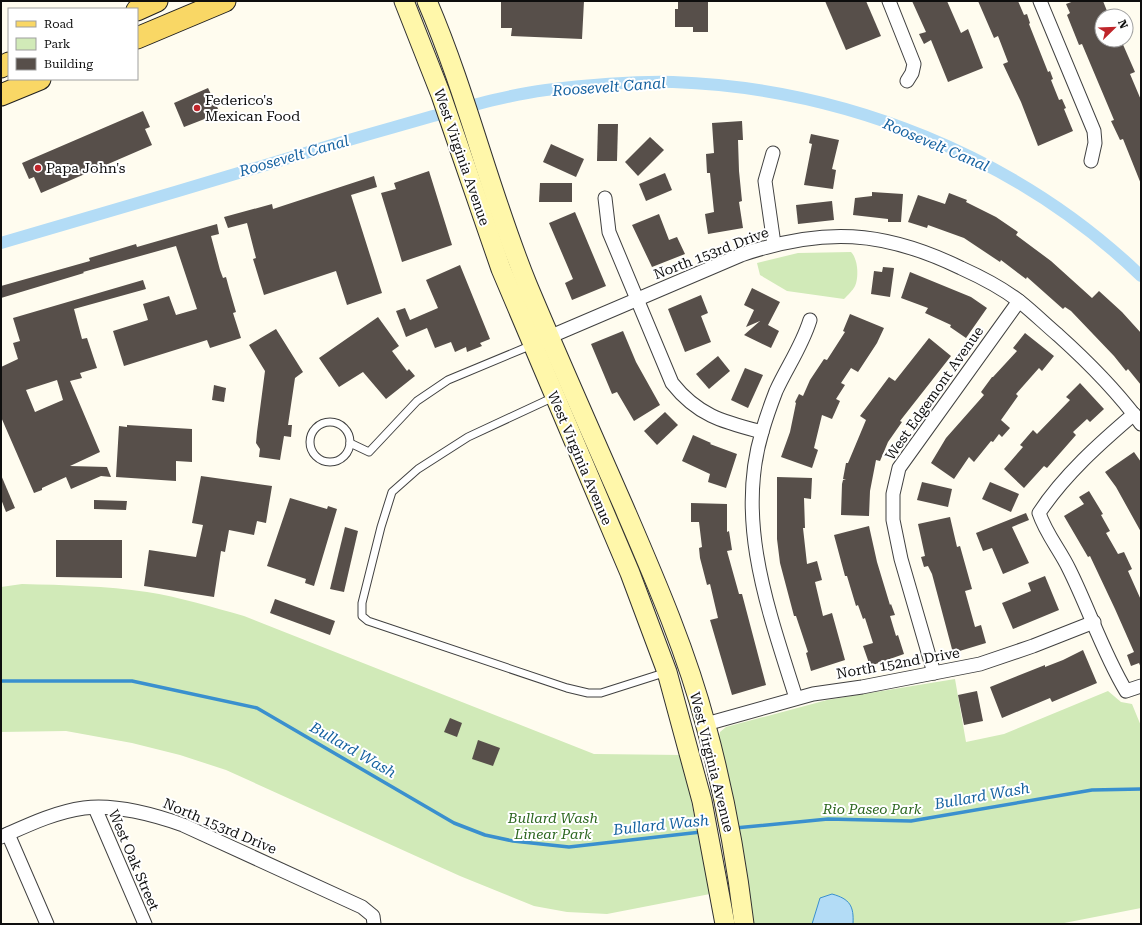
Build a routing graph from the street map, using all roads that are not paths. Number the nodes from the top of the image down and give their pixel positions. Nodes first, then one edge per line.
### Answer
1 (157, 1) edge
2 (225, 1) edge
3 (404, 1) edge
4 (427, 1) edge
5 (889, 1) edge
6 (1040, 1) edge
7 (138, 10) edge
8 (138, 38) edge
9 (38, 80) edge
10 (907, 81) dead end
11 (1, 95) edge
12 (773, 153) dead end
13 (1091, 161) dead end
14 (606, 198) dead end
15 (774, 244) junction
16 (636, 300) junction
17 (1019, 301) junction
18 (810, 320) dead end
19 (550, 337) junction
20 (532, 345) junction
21 (554, 397) junction
22 (1138, 419) edge
23 (762, 432) junction
24 (350, 443) junction
25 (1094, 622) junction
26 (667, 672) junction
27 (934, 673) junction
28 (1141, 686) edge
29 (796, 698) junction
30 (706, 724) junction
31 (94, 808) junction
32 (5, 836) edge
33 (373, 920) edge
34 (47, 924) edge
35 (145, 924) edge
36 (725, 924) edge
37 (744, 924) edge

1 - 7 main road
2 - 8 main road
3 - 20 main road, West Virginia Avenue
4 - 19 main road, West Virginia Avenue
5 - 10 street
6 - 13 street
9 - 11 main road
12 - 15 street
14 - 16 street
15 - 16 street, North 153rd Drive
15 - 17 street, North 153rd Drive
16 - 19 street, North 153rd Drive
16 - 23 street
17 - 22 street, North 153rd Drive
17 - 27 street, West Edgemont Avenue
18 - 23 street
19 - 20 street, North 153rd Drive
19 - 30 main road, West Virginia Avenue
20 - 21 main road, West Virginia Avenue
20 - 24 lane
21 - 26 main road, West Virginia Avenue
21 - 26 lane
22 - 25 street
23 - 29 street
24 - 24 lane
25 - 27 street, North 152nd Drive
25 - 28 street
26 - 36 main road, West Virginia Avenue
27 - 29 street, North 152nd Drive
29 - 30 street, North 152nd Drive
30 - 37 main road, West Virginia Avenue
31 - 32 street, North 153rd Drive
31 - 33 street, North 153rd Drive
31 - 35 street, West Oak Street
32 - 34 street

